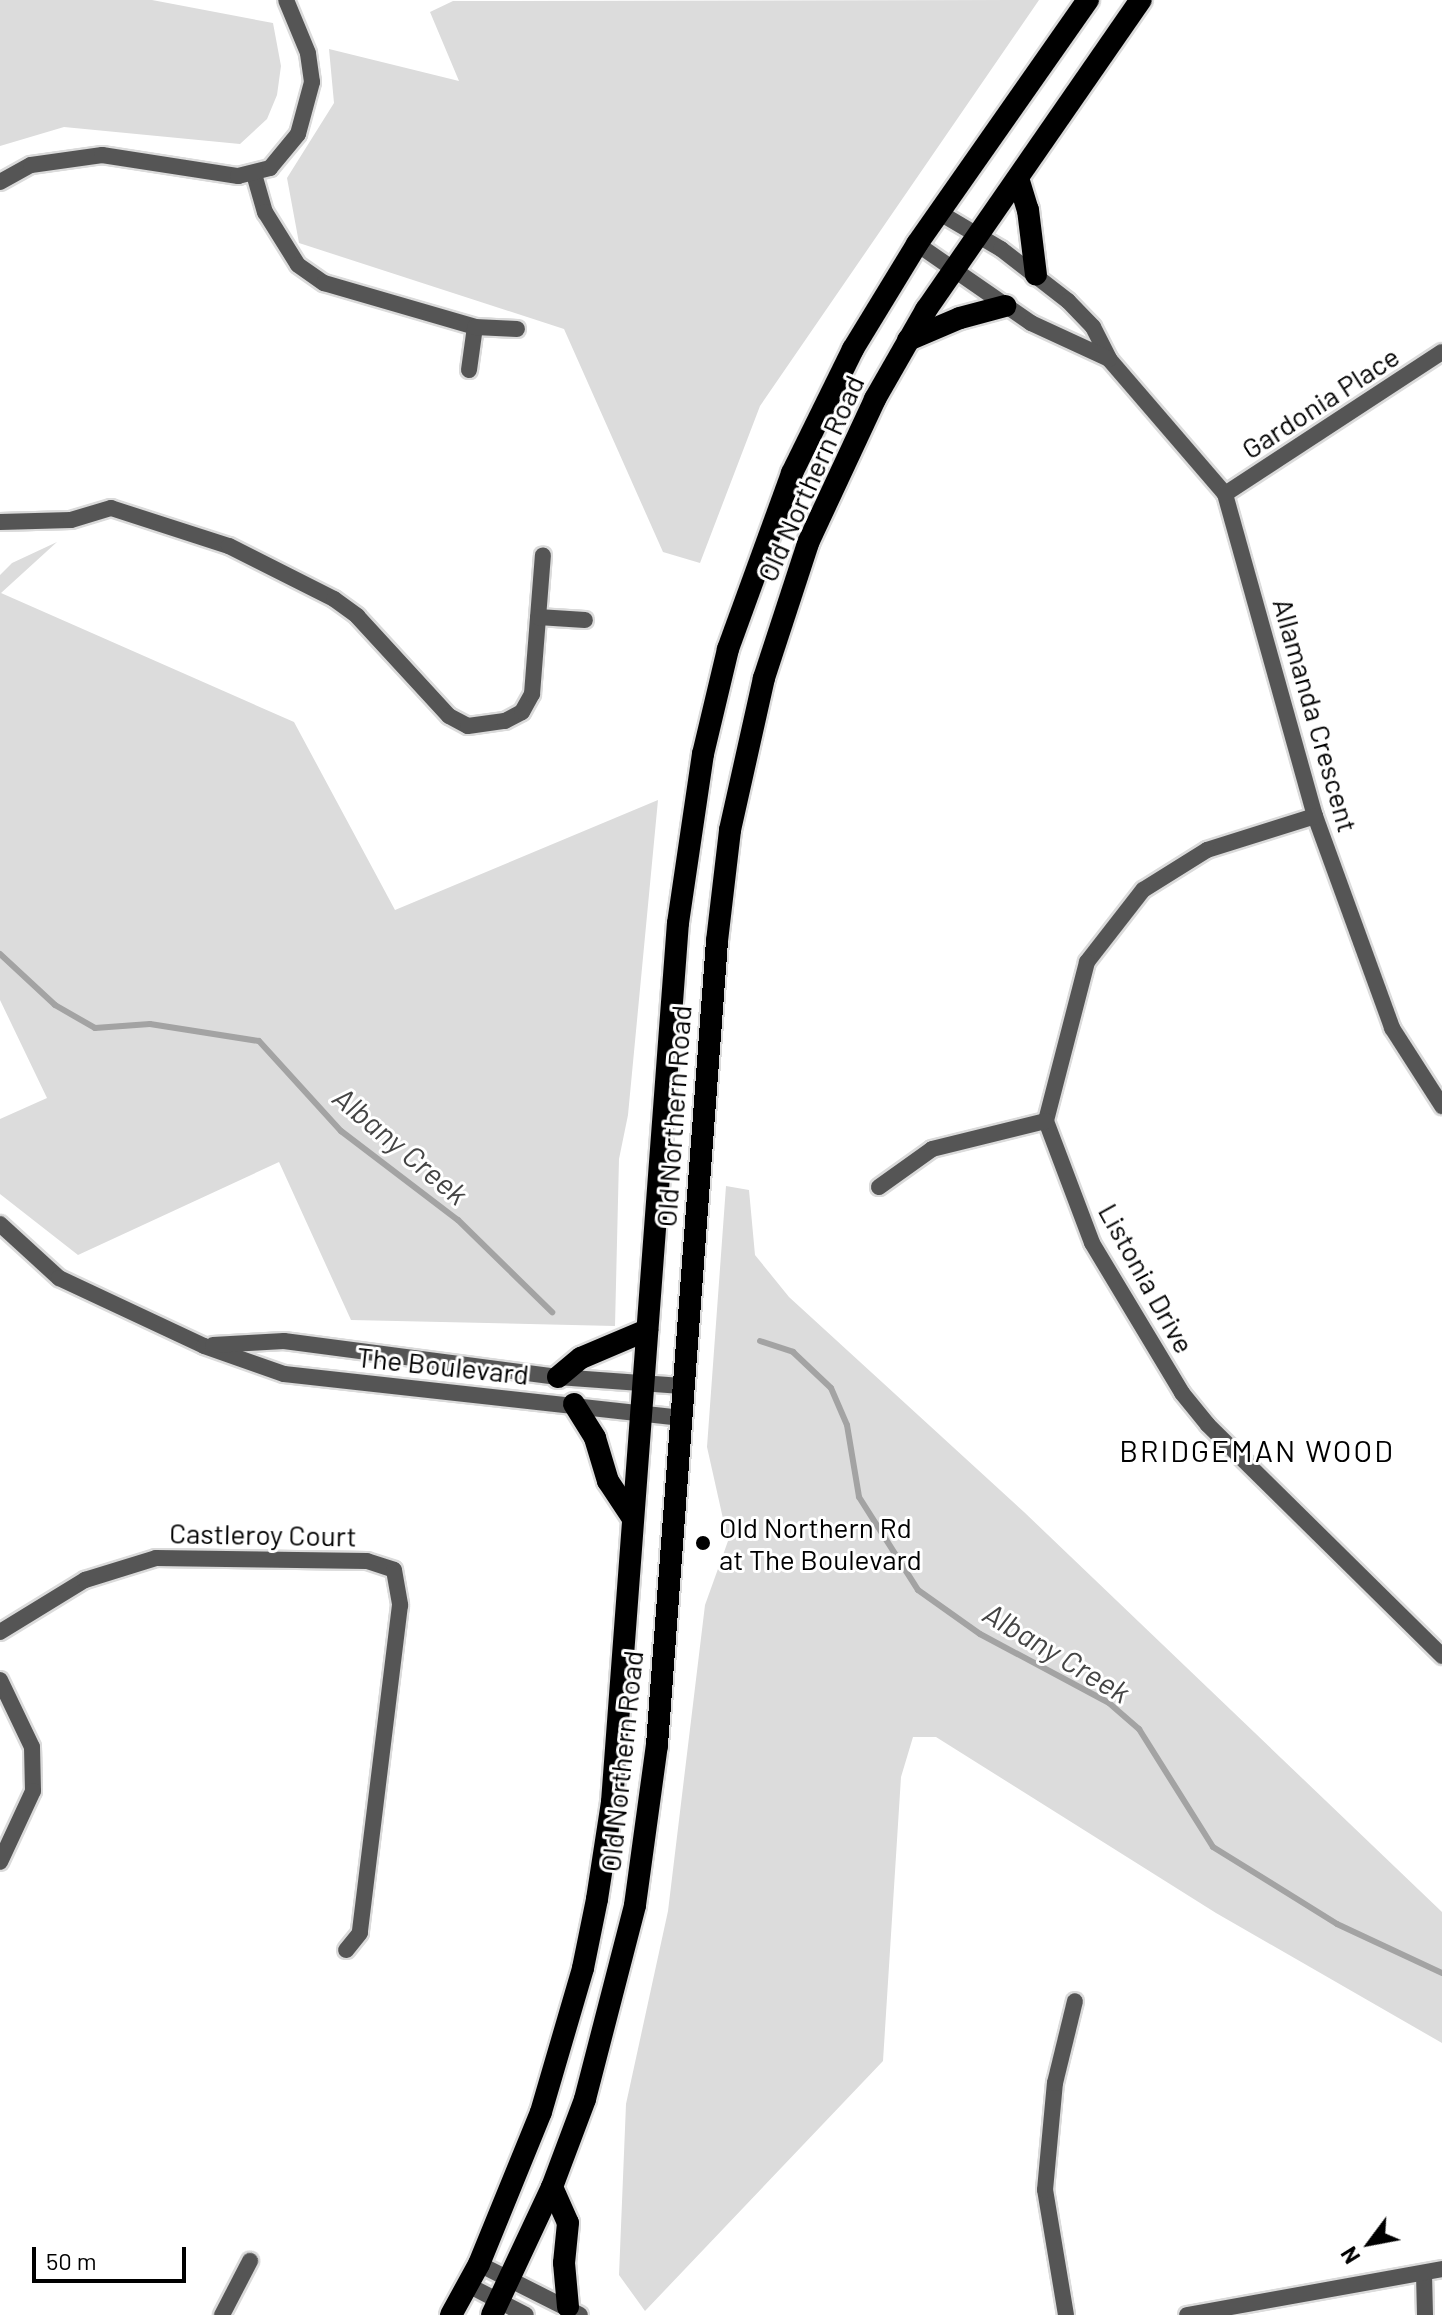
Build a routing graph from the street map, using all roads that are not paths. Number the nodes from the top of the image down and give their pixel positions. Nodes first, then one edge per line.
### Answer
1 (286, 0) edge
2 (1088, 0) edge
3 (1141, 0) edge
4 (254, 174) junction
5 (1018, 178) junction
6 (0, 182) edge
7 (940, 213) junction
8 (978, 236) junction
9 (917, 244) junction
10 (953, 272) junction
11 (1036, 275) junction
12 (1005, 306) junction
13 (475, 327) junction
14 (517, 329) dead end
15 (908, 340) junction
16 (1442, 352) edge
17 (1109, 359) junction
18 (469, 370) dead end
19 (1225, 494) junction
20 (0, 522) edge
21 (543, 555) dead end
22 (538, 617) junction
23 (585, 620) dead end
24 (1315, 816) junction
25 (1442, 1106) edge
26 (1046, 1121) junction
27 (879, 1187) dead end
28 (0, 1224) edge
29 (647, 1330) junction
30 (204, 1346) junction
31 (558, 1377) junction
32 (642, 1383) junction
33 (682, 1386) junction
34 (574, 1404) junction
35 (640, 1409) junction
36 (680, 1418) junction
37 (632, 1517) junction
38 (0, 1632) edge
39 (1442, 1656) edge
40 (0, 1680) edge
41 (0, 1862) edge
42 (346, 1950) dead end
43 (1075, 2001) dead end
44 (552, 2187) junction
45 (250, 2261) dead end
46 (479, 2264) junction
47 (1442, 2269) edge
48 (1424, 2274) junction
49 (511, 2279) junction
50 (468, 2285) junction
51 (495, 2308) edge
52 (574, 2311) edge
53 (222, 2315) edge
54 (451, 2315) edge
55 (526, 2315) edge
56 (1066, 2315) edge
57 (1187, 2315) edge
58 (1425, 2315) edge

1 - 4 street
2 - 7 highway, Old Northern Road
3 - 5 highway, Old Northern Road
4 - 6 street
4 - 13 street
5 - 8 highway, Old Northern Road
5 - 11 highway
7 - 8 street, Allamanda Crescent
7 - 9 highway, Old Northern Road
8 - 10 highway, Old Northern Road
8 - 11 street, Allamanda Crescent
9 - 10 street, Allamanda Crescent
9 - 29 highway, Old Northern Road
10 - 12 street, Allamanda Crescent
10 - 15 highway, Old Northern Road
11 - 17 street, Allamanda Crescent
12 - 15 highway
12 - 17 street, Allamanda Crescent
13 - 14 street
13 - 18 street
15 - 33 highway, Old Northern Road
16 - 19 street, Gardonia Place
17 - 19 street, Allamanda Crescent
19 - 24 street, Allamanda Crescent
20 - 22 street
21 - 22 street
22 - 23 street
24 - 25 street, Allamanda Crescent
24 - 26 street
26 - 27 street
26 - 39 street, Listonia Drive
28 - 30 street, The Boulevard
29 - 31 highway
29 - 32 highway, Old Northern Road
30 - 31 street, The Boulevard
30 - 34 street, The Boulevard
31 - 32 street, The Boulevard
32 - 33 street, The Boulevard
32 - 35 highway, Old Northern Road
33 - 36 highway, Old Northern Road
34 - 35 street, The Boulevard
34 - 37 highway
35 - 36 street, The Boulevard
35 - 37 highway, Old Northern Road
36 - 44 highway, Old Northern Road
37 - 46 highway, Old Northern Road
38 - 42 street, Castleroy Court
40 - 41 street
43 - 56 street
44 - 49 highway, Old Northern Road
44 - 52 highway
45 - 53 street
46 - 49 street
46 - 50 highway, Old Northern Road
47 - 48 street
48 - 57 street
48 - 58 street
49 - 51 highway, Old Northern Road
49 - 52 street
50 - 51 street
50 - 54 highway, Old Northern Road
51 - 55 street

